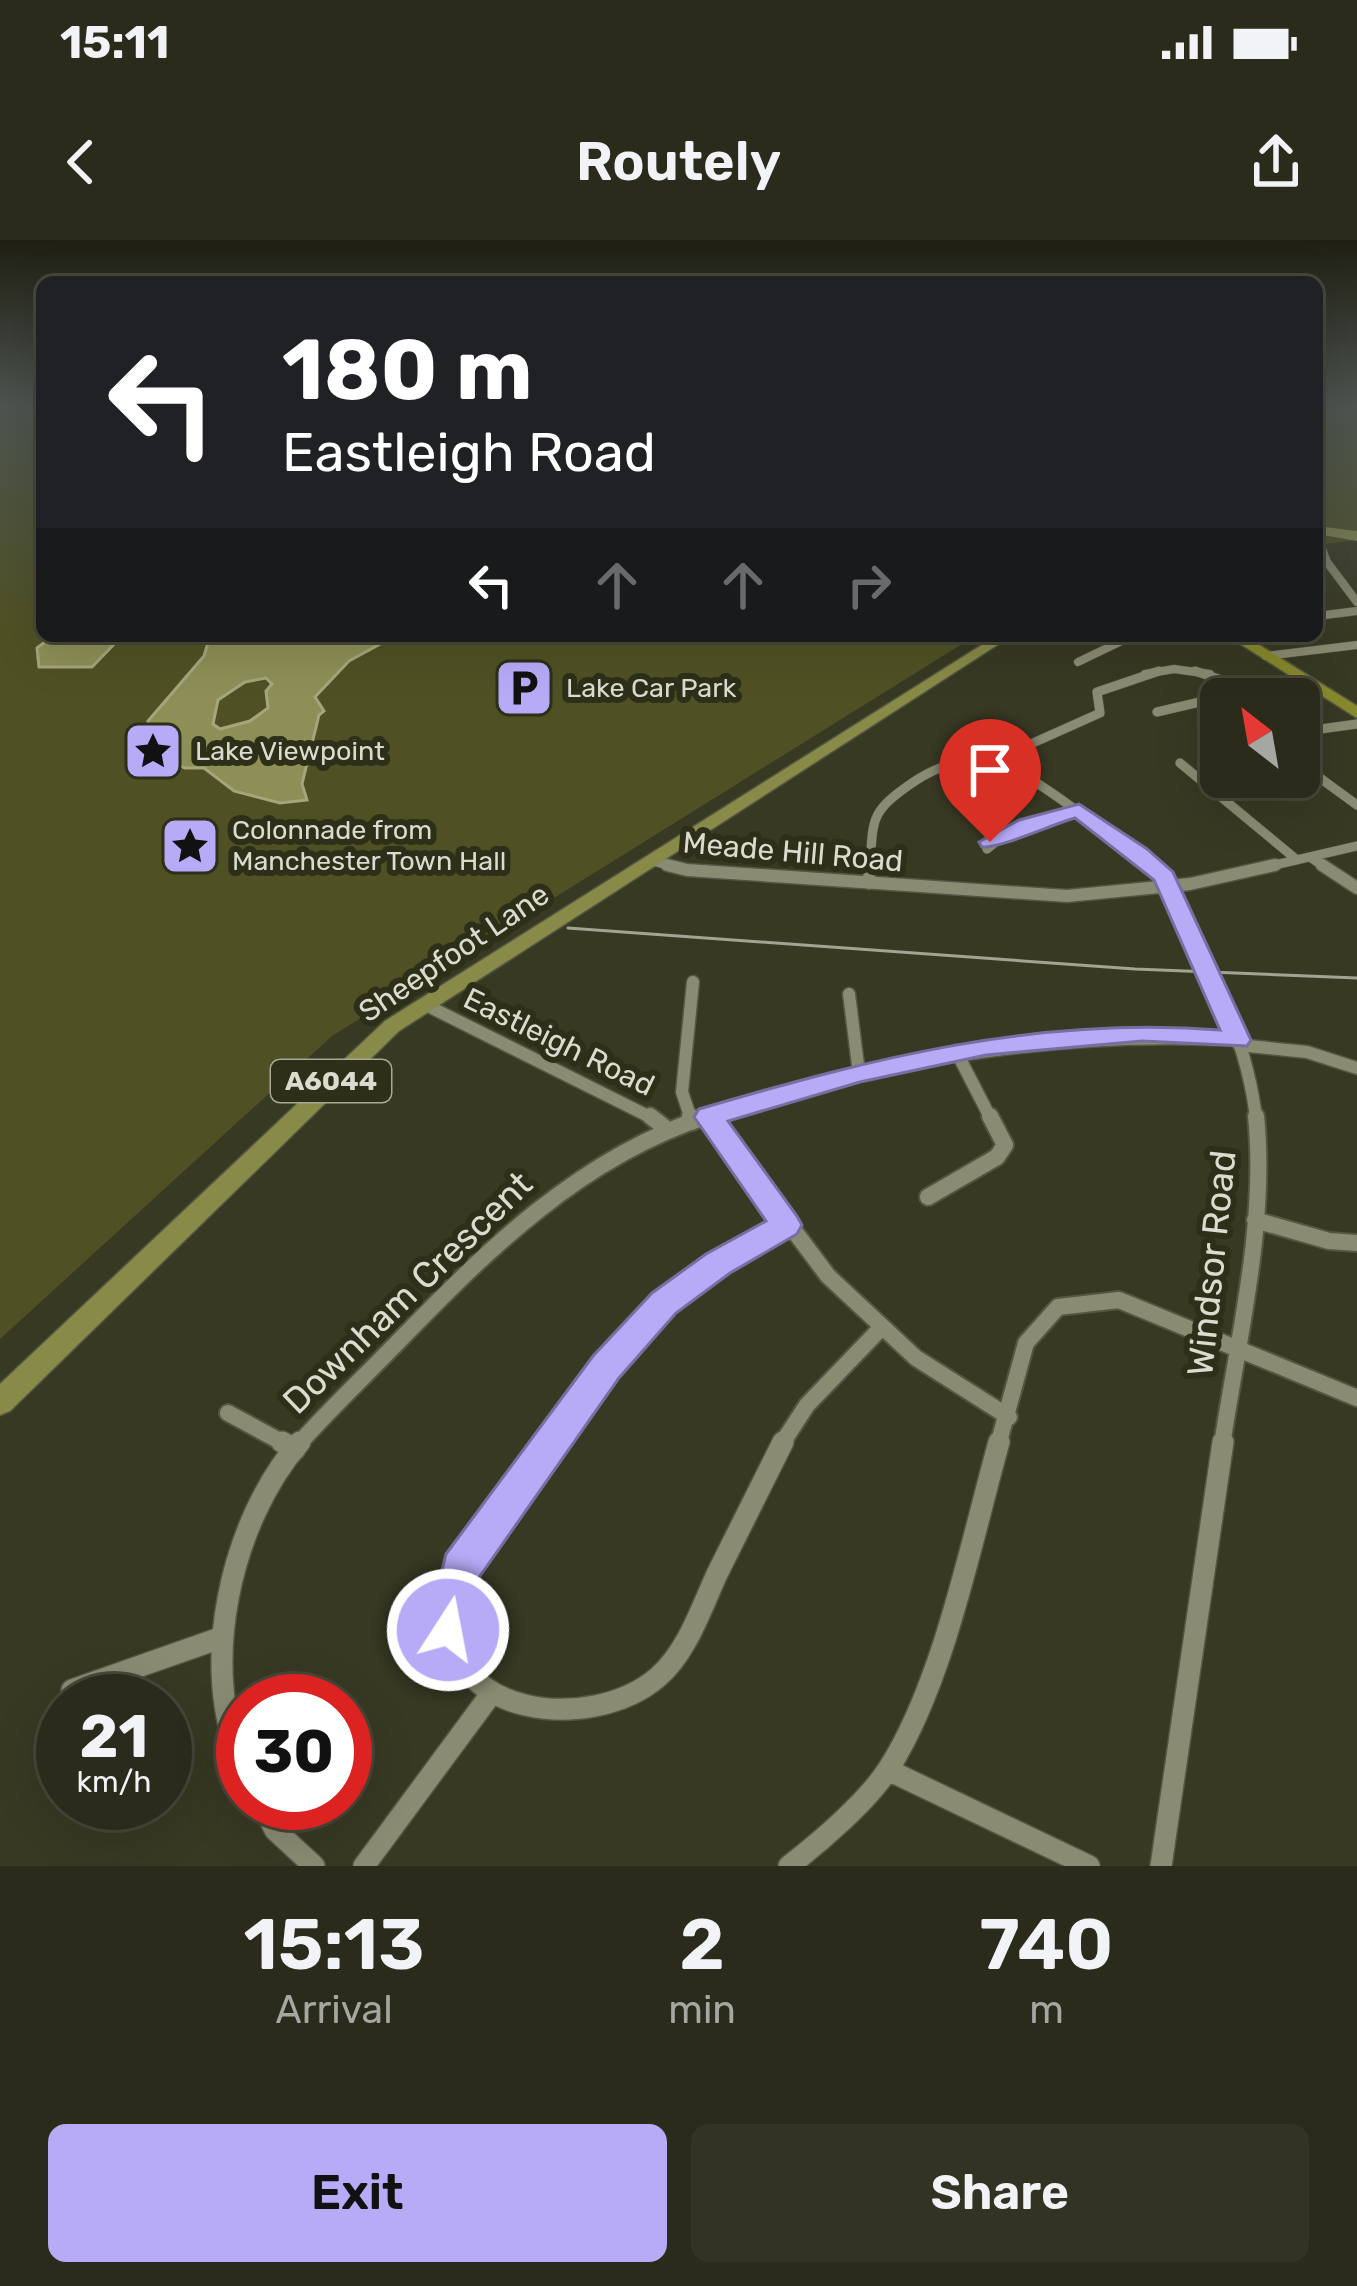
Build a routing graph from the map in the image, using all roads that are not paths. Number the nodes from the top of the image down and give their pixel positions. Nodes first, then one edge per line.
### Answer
1 (1323, 562) edge
2 (1357, 602) edge
3 (1357, 611) edge
4 (1323, 615) edge
5 (996, 642) edge
6 (1120, 642) edge
7 (1244, 642) edge
8 (1357, 646) edge
9 (1266, 656) junction
10 (1078, 662) dead end
11 (1219, 678) edge
12 (1200, 702) edge
13 (1157, 712) dead end
14 (1357, 713) edge
15 (1357, 724) edge
16 (1320, 729) edge
17 (1004, 763) junction
18 (1180, 763) dead end
19 (1320, 778) dead end
20 (1357, 805) edge
21 (1079, 810) junction
22 (1357, 846) edge
23 (987, 849) dead end
24 (1304, 858) junction
25 (653, 861) junction
26 (869, 883) junction
27 (1168, 887) junction
28 (1357, 887) edge
29 (693, 982) dead end
30 (849, 994) dead end
31 (424, 1004) junction
32 (1238, 1042) junction
33 (956, 1052) junction
34 (1357, 1067) edge
35 (859, 1073) junction
36 (700, 1119) junction
37 (668, 1130) junction
38 (928, 1197) dead end
39 (1256, 1220) junction
40 (786, 1225) junction
41 (1357, 1243) edge
42 (881, 1328) junction
43 (1238, 1346) junction
44 (1357, 1398) edge
45 (0, 1402) edge
46 (228, 1413) dead end
47 (1010, 1417) junction
48 (295, 1449) junction
49 (220, 1638) junction
50 (118, 1674) edge
51 (224, 1674) edge
52 (490, 1694) junction
53 (888, 1770) junction
54 (275, 1830) edge
55 (314, 1866) edge
56 (364, 1866) edge
57 (789, 1866) edge
58 (1089, 1866) edge
59 (1161, 1866) edge

1 - 2 street
3 - 4 street
5 - 25 main road, Sheepfoot Lane / A6044
6 - 10 street
7 - 9 highway
8 - 9 street
9 - 14 highway
11 - 17 street
12 - 13 street
15 - 16 street
17 - 21 street, Windsor Road
17 - 26 street
18 - 24 street
19 - 20 street
21 - 23 street
21 - 27 street, Windsor Road
22 - 24 street, Meade Hill Road
24 - 27 street, Meade Hill Road
24 - 28 street
25 - 26 street, Meade Hill Road
25 - 31 main road, Sheepfoot Lane / A6044
26 - 27 street, Meade Hill Road
27 - 32 street, Windsor Road
29 - 36 street
30 - 35 street
31 - 37 street, Eastleigh Road
31 - 45 main road, Sheepfoot Lane / A6044
32 - 33 street, Downham Crescent
32 - 34 street, Downham Crescent
32 - 39 street, Windsor Road
33 - 35 street, Downham Crescent
33 - 38 street
35 - 36 street, Downham Crescent
36 - 37 street, Downham Crescent
36 - 40 street
37 - 48 street, Downham Crescent
39 - 41 street
39 - 43 street, Windsor Road
40 - 42 street
40 - 52 street
42 - 47 street
42 - 52 street
43 - 44 street
43 - 47 street
43 - 59 street, Windsor Road
46 - 48 street
47 - 53 street
48 - 49 street, Downham Crescent
49 - 50 street
49 - 51 street, Downham Crescent
52 - 56 street
53 - 57 street
53 - 58 street
54 - 55 street

